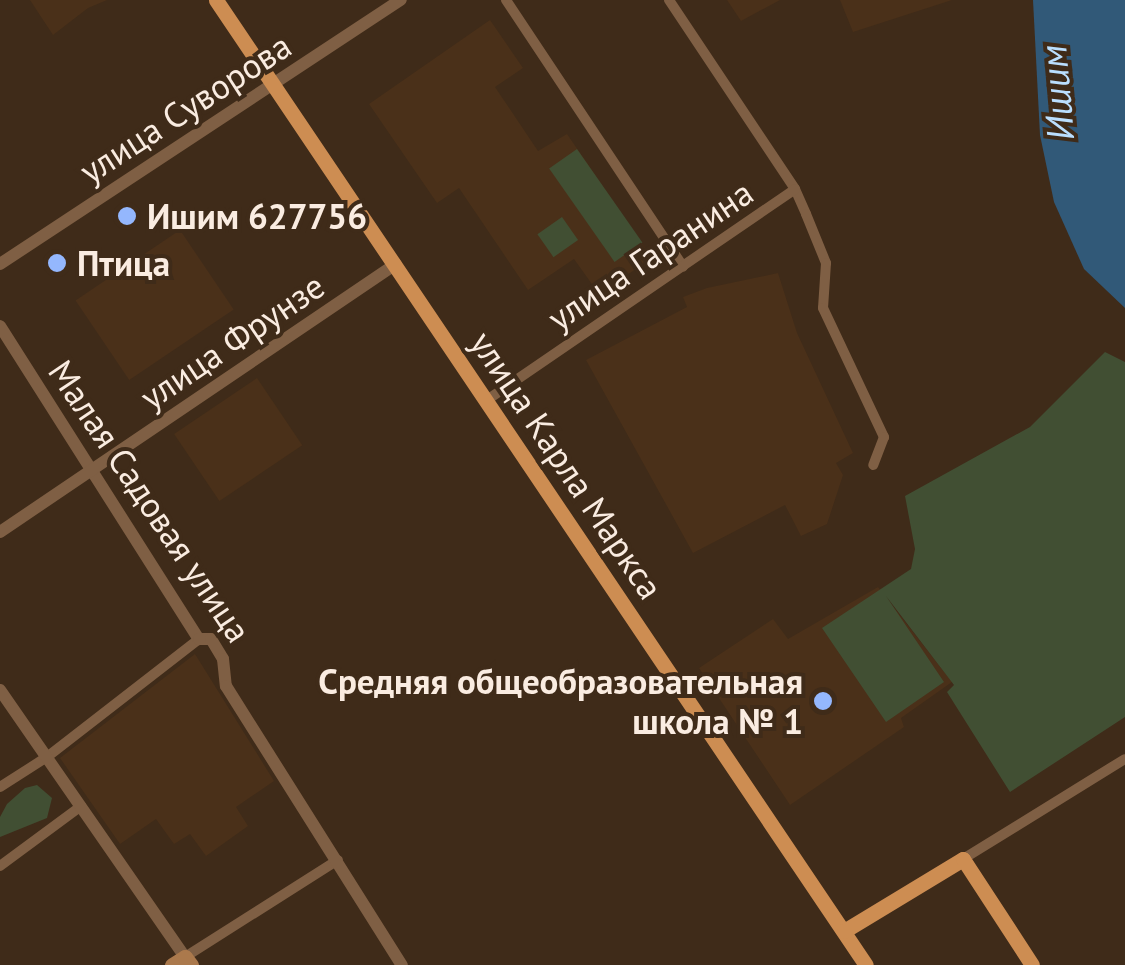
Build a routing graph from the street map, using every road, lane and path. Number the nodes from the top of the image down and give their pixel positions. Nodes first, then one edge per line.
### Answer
1 (216, 0) edge
2 (401, 0) edge
3 (506, 0) edge
4 (668, 0) edge
5 (274, 86) junction
6 (795, 189) junction
7 (0, 264) edge
8 (396, 264) junction
9 (683, 266) junction
10 (0, 326) edge
11 (486, 400) junction
12 (873, 464) dead end
13 (92, 474) junction
14 (0, 532) edge
15 (199, 639) junction
16 (0, 690) edge
17 (47, 757) junction
18 (1125, 759) edge
19 (0, 787) edge
20 (82, 806) junction
21 (963, 859) junction
22 (338, 860) junction
23 (0, 866) edge
24 (844, 931) junction
25 (183, 962) edge
26 (402, 965) edge
27 (866, 965) edge
28 (1032, 965) edge

1 - 5 main road, улица Карла Маркса
2 - 5 street, улица Суворова
3 - 9 street
4 - 6 street
5 - 7 street, улица Суворова
5 - 8 main road, улица Карла Маркса
6 - 9 street, улица Гаранина
6 - 12 street
8 - 11 main road, улица Карла Маркса
8 - 13 street, улица Фрунзе
9 - 11 street, улица Гаранина
10 - 13 street, Малая Садовая улица
11 - 24 main road, улица Карла Маркса
13 - 14 street, улица Фрунзе
13 - 15 street, Малая Садовая улица
15 - 17 street
15 - 22 street, Малая Садовая улица
16 - 17 street
17 - 19 street
17 - 20 street
18 - 21 street
20 - 23 street
20 - 25 street
21 - 24 main road
21 - 28 main road
22 - 25 street
22 - 26 street, Малая Садовая улица
24 - 27 main road, улица Карла Маркса

